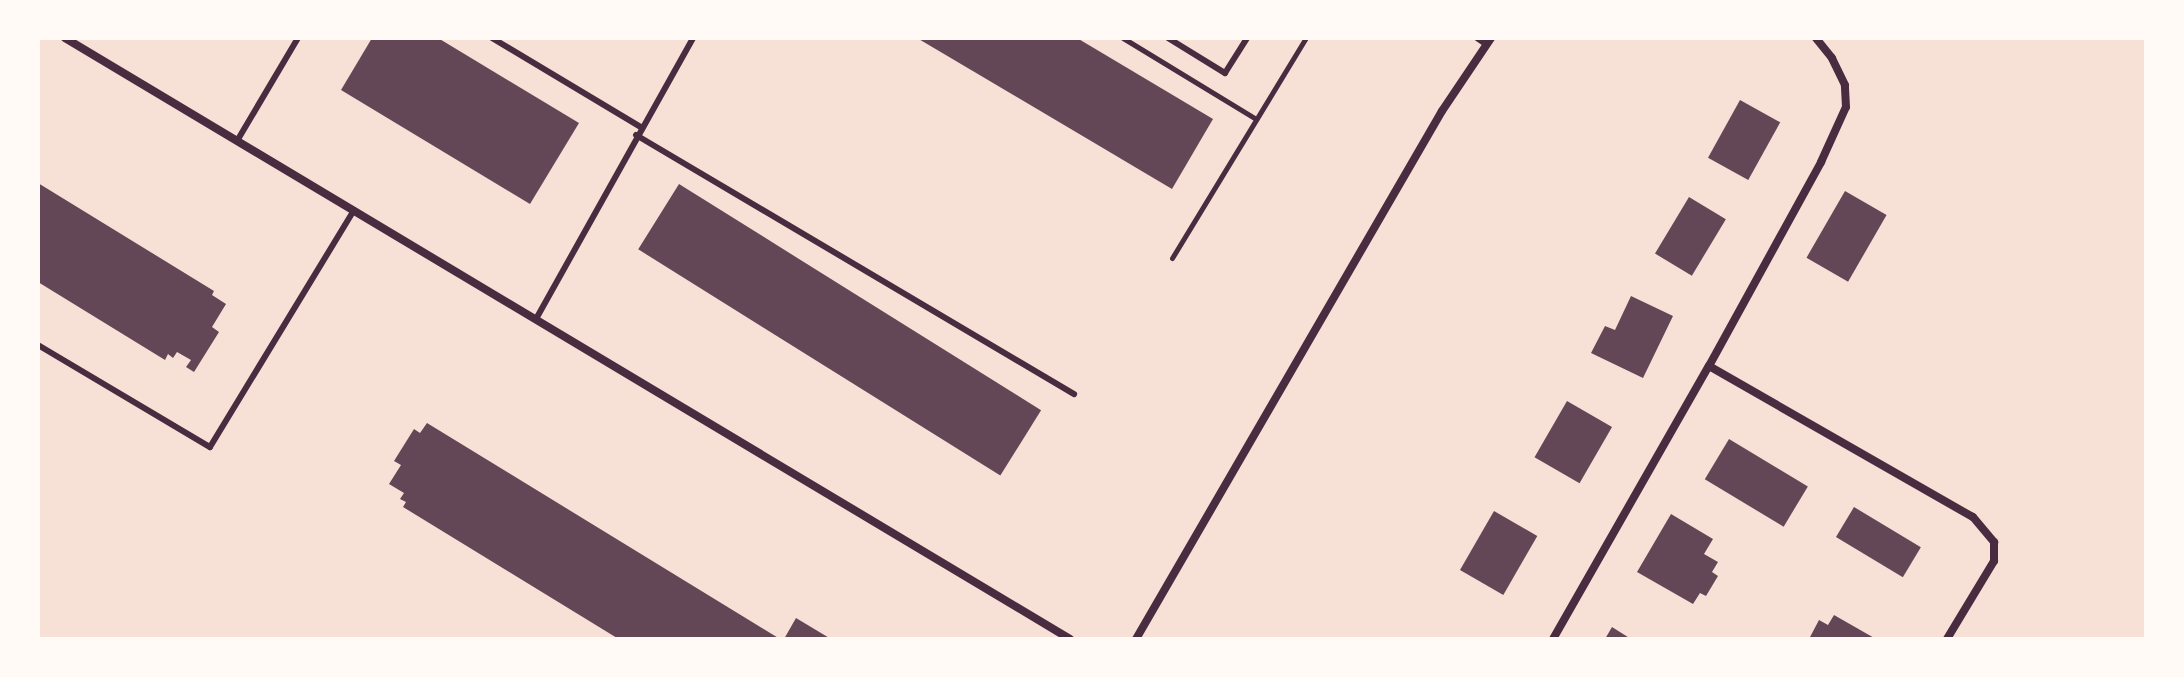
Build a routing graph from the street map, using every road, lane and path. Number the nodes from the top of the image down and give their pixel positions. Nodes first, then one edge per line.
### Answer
1 (65, 38) edge
2 (298, 38) edge
3 (492, 38) edge
4 (693, 38) edge
5 (1123, 38) edge
6 (1168, 38) edge
7 (1247, 38) edge
8 (1306, 38) edge
9 (1477, 38) edge
10 (1816, 38) edge
11 (1488, 41) edge
12 (1256, 119) junction
13 (641, 127) junction
14 (636, 135) junction
15 (237, 141) junction
16 (354, 210) junction
17 (1172, 258) dead end
18 (536, 319) junction
19 (38, 345) edge
20 (1709, 366) junction
21 (1074, 394) dead end
22 (1070, 639) edge
23 (1136, 639) edge
24 (1553, 639) edge
25 (1947, 639) edge

1 - 15 street
2 - 15 lane
3 - 13 lane
4 - 13 lane
5 - 12 path
6 - 7 lane
8 - 12 path
9 - 11 lane
10 - 20 street
11 - 23 street
12 - 17 path
13 - 14 lane
14 - 18 lane
14 - 21 lane
15 - 16 street
16 - 18 street
16 - 19 lane
18 - 22 street
20 - 24 street
20 - 25 street

